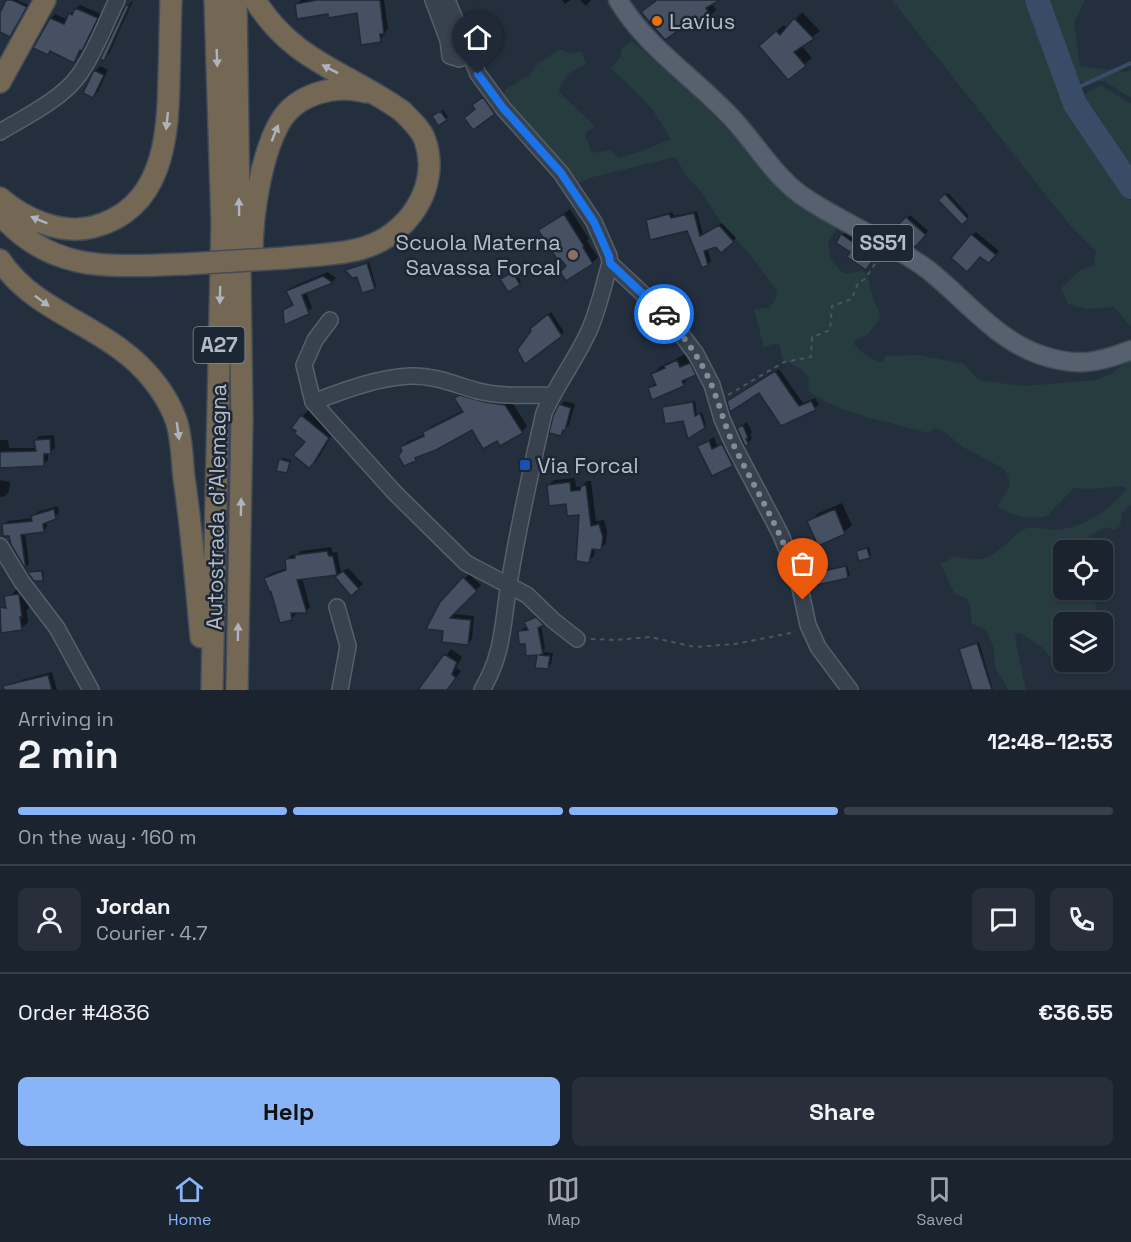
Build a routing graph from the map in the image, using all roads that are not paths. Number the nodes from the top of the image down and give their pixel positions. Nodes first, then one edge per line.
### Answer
1 (45, 0) edge
2 (117, 0) edge
3 (171, 0) edge
4 (215, 0) edge
5 (236, 0) edge
6 (255, 0) edge
7 (433, 0) edge
8 (447, 0) edge
9 (618, 0) edge
10 (469, 54) junction
11 (0, 82) edge
12 (381, 97) junction
13 (0, 132) edge
14 (0, 198) edge
15 (0, 214) edge
16 (0, 260) edge
17 (610, 263) junction
18 (330, 320) dead end
19 (1131, 351) edge
20 (552, 395) junction
21 (313, 402) junction
22 (243, 419) junction
23 (0, 546) edge
24 (509, 584) junction
25 (337, 607) dead end
26 (577, 639) road end
27 (91, 690) edge
28 (206, 690) edge
29 (212, 690) edge
30 (237, 690) edge
31 (340, 690) edge
32 (482, 690) edge
33 (850, 690) edge

1 - 11 highway
2 - 13 street
3 -> 14 highway
4 -> 29 highway, Autostrada d'Alemagna / A27
22 -> 5 highway, Autostrada d'Alemagna / A27
12 -> 6 highway, A27
7 - 10 street
8 - 10 street
9 - 19 main road, SS51
10 - 17 street
12 - 15 highway, A27, bridge
22 -> 12 highway, A27
16 -> 28 highway
17 - 20 street
17 - 33 street
18 - 21 street
20 - 21 street
20 - 24 street
21 - 24 street
30 -> 22 highway, Autostrada d'Alemagna / A27
23 - 27 street
24 - 26 street
24 - 32 street
25 - 31 street

